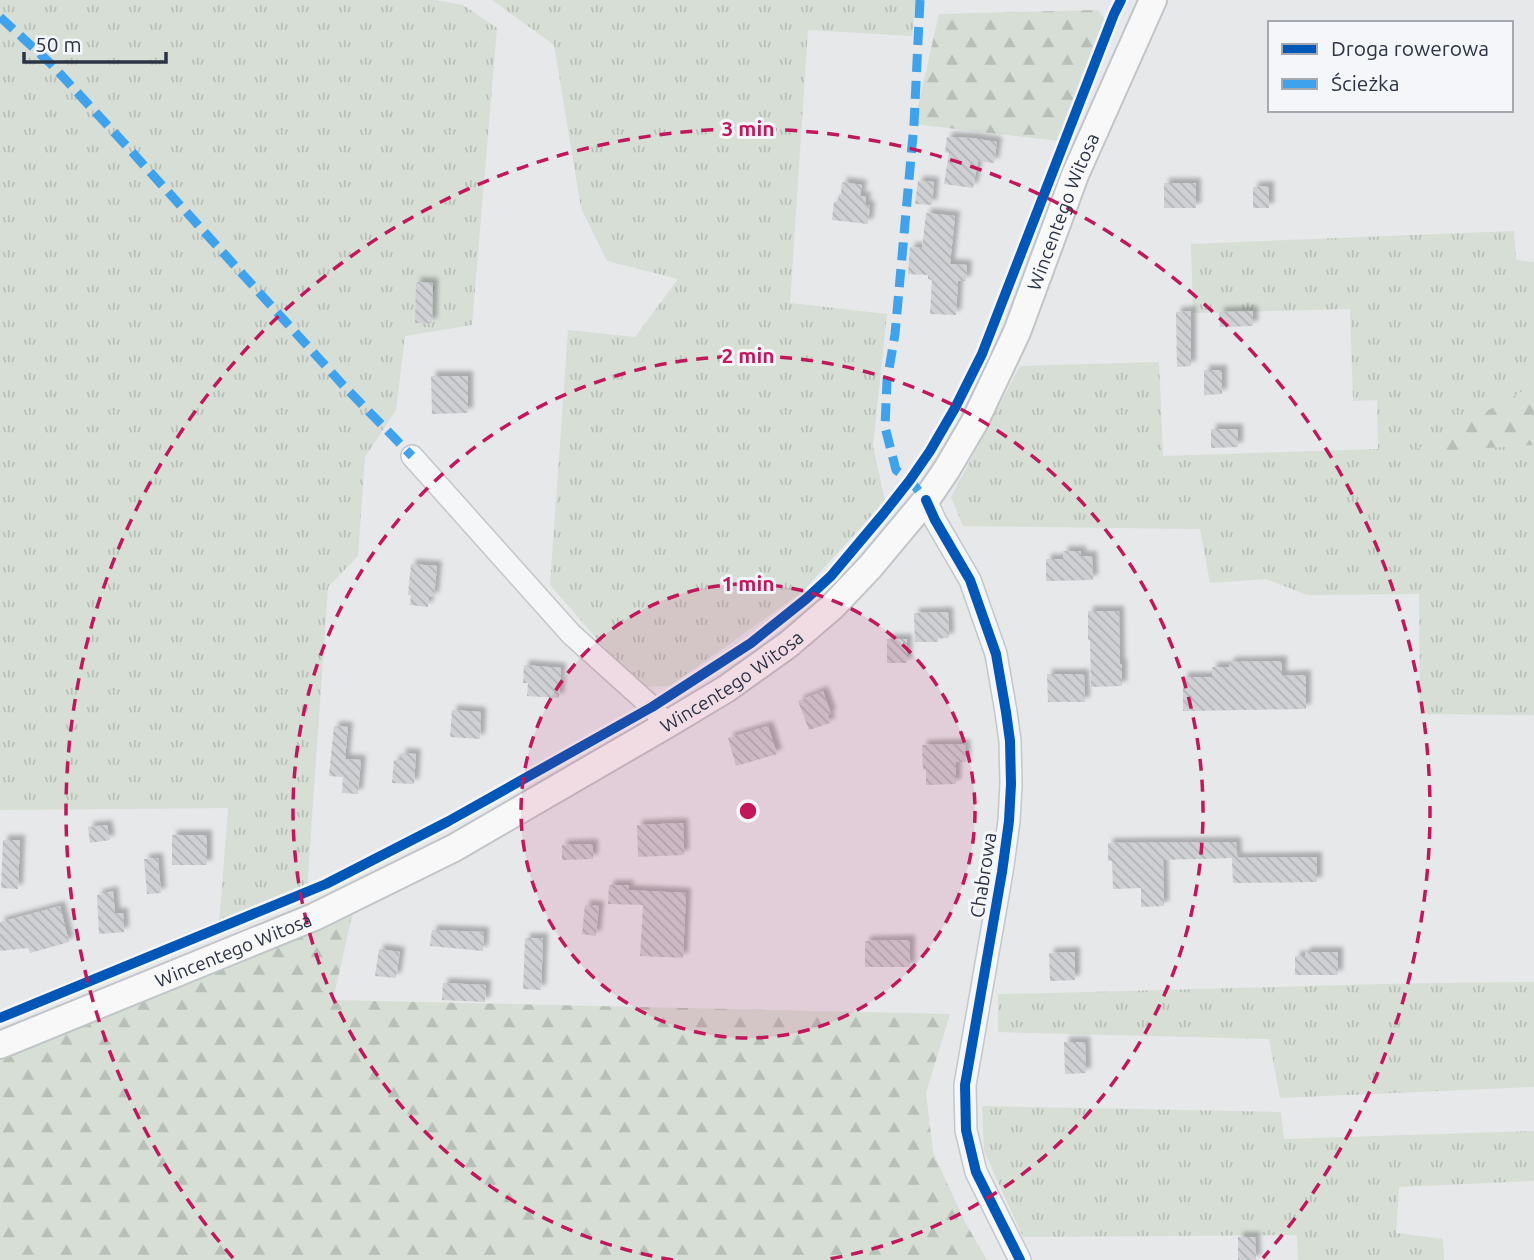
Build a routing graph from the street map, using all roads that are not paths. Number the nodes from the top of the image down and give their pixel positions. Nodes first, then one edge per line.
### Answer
1 (1153, 0) edge
2 (412, 456) dead end
3 (926, 500) junction
4 (666, 725) junction
5 (0, 1045) edge
6 (1020, 1260) edge

1 - 3 main road, Wincentego Witosa
2 - 4 street
3 - 4 main road, Wincentego Witosa
3 - 6 street, Chabrowa
4 - 5 main road, Wincentego Witosa

